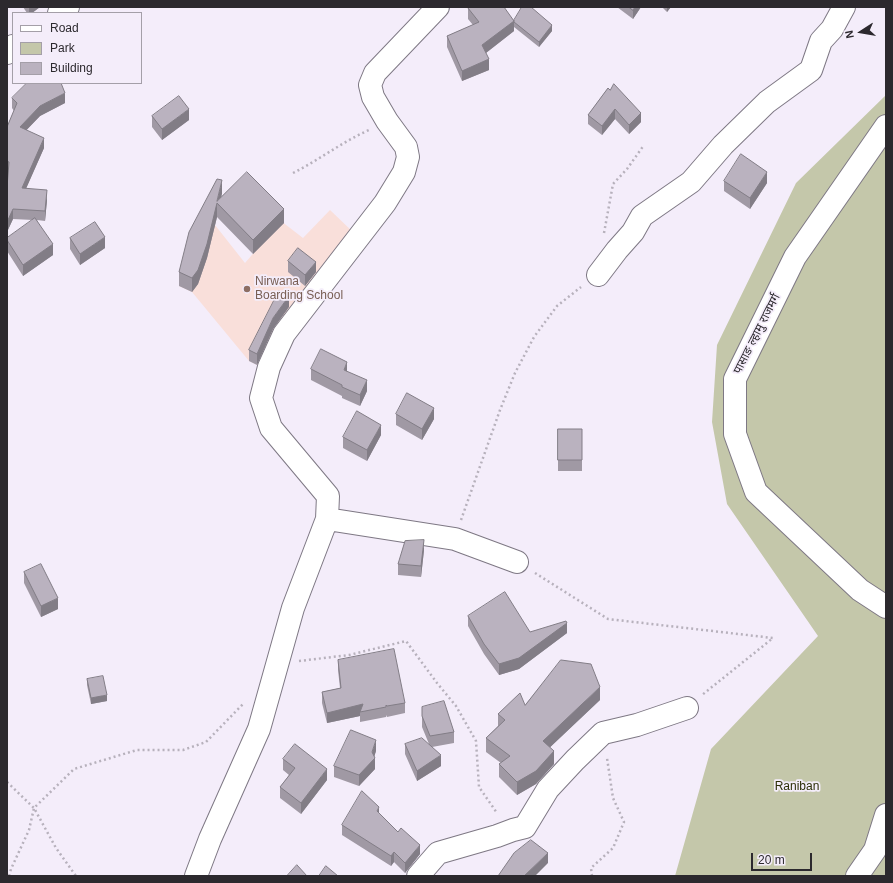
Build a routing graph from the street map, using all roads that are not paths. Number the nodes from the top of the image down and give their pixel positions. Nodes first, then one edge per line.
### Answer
1 (438, 7) edge
2 (844, 7) edge
3 (886, 126) edge
4 (598, 275) road end
5 (327, 519) junction
6 (517, 562) road end
7 (886, 607) edge
8 (687, 708) road end
9 (886, 815) edge
10 (196, 876) edge
11 (418, 876) edge
12 (857, 876) edge

1 - 5 street
2 - 4 street
3 - 7 street, पासाङ ल्हामु राजमर्ग
5 - 6 street
5 - 10 street
8 - 11 street
9 - 12 street

